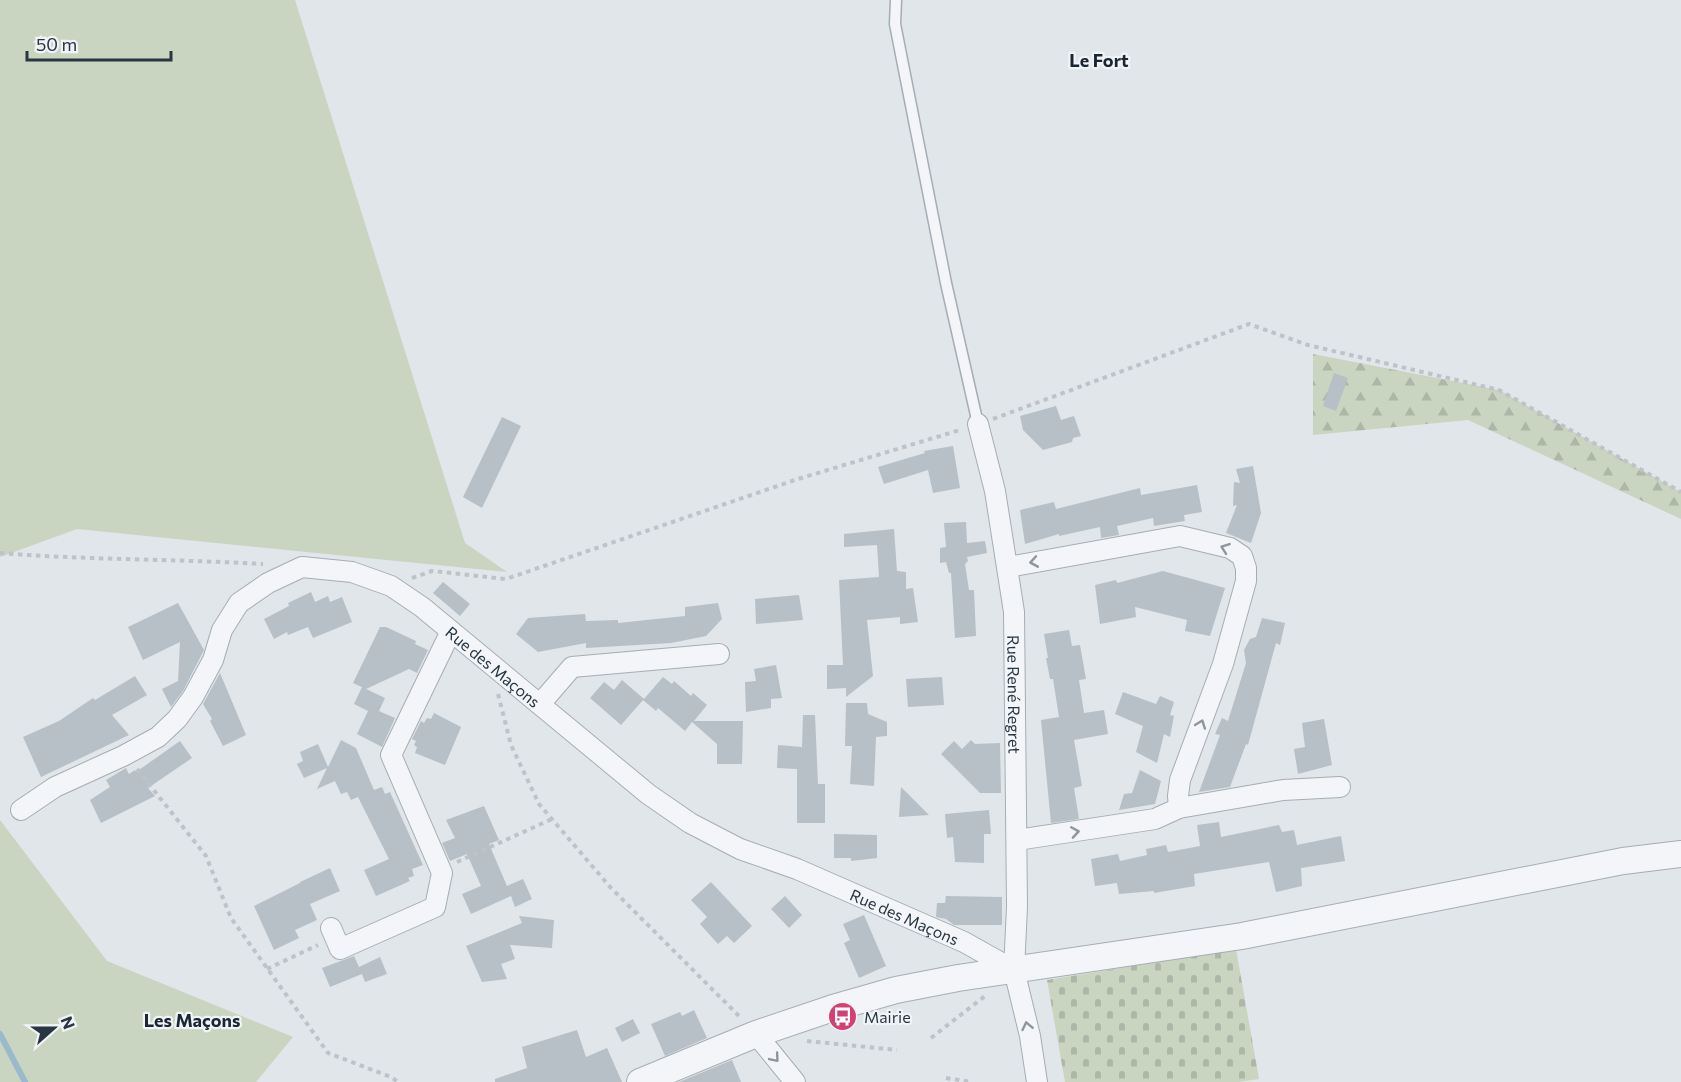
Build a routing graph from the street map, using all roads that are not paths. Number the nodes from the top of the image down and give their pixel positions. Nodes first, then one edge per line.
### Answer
1 (896, 0) edge
2 (978, 424) joint
3 (1008, 567) junction
4 (451, 631) junction
5 (719, 654) dead end
6 (540, 704) junction
7 (1340, 787) dead end
8 (1179, 808) junction
9 (21, 810) dead end
10 (1017, 840) junction
11 (1681, 854) edge
12 (331, 928) dead end
13 (1014, 970) junction
14 (756, 1034) junction
15 (640, 1082) edge
16 (795, 1082) edge
17 (1037, 1082) edge

1 - 2 lane
2 - 3 street, Rue René Regret
8 -> 3 street
3 - 10 street, Rue René Regret
4 - 6 street, Rue des Maçons
4 - 9 street, Rue des Maçons
4 - 12 street
5 - 6 street
6 - 13 street, Rue des Maçons
7 - 8 street
10 -> 8 street
10 - 13 street, Rue René Regret
11 - 13 street
13 - 14 street
17 -> 13 street, Rue René Regret
14 - 15 street
14 -> 16 street

